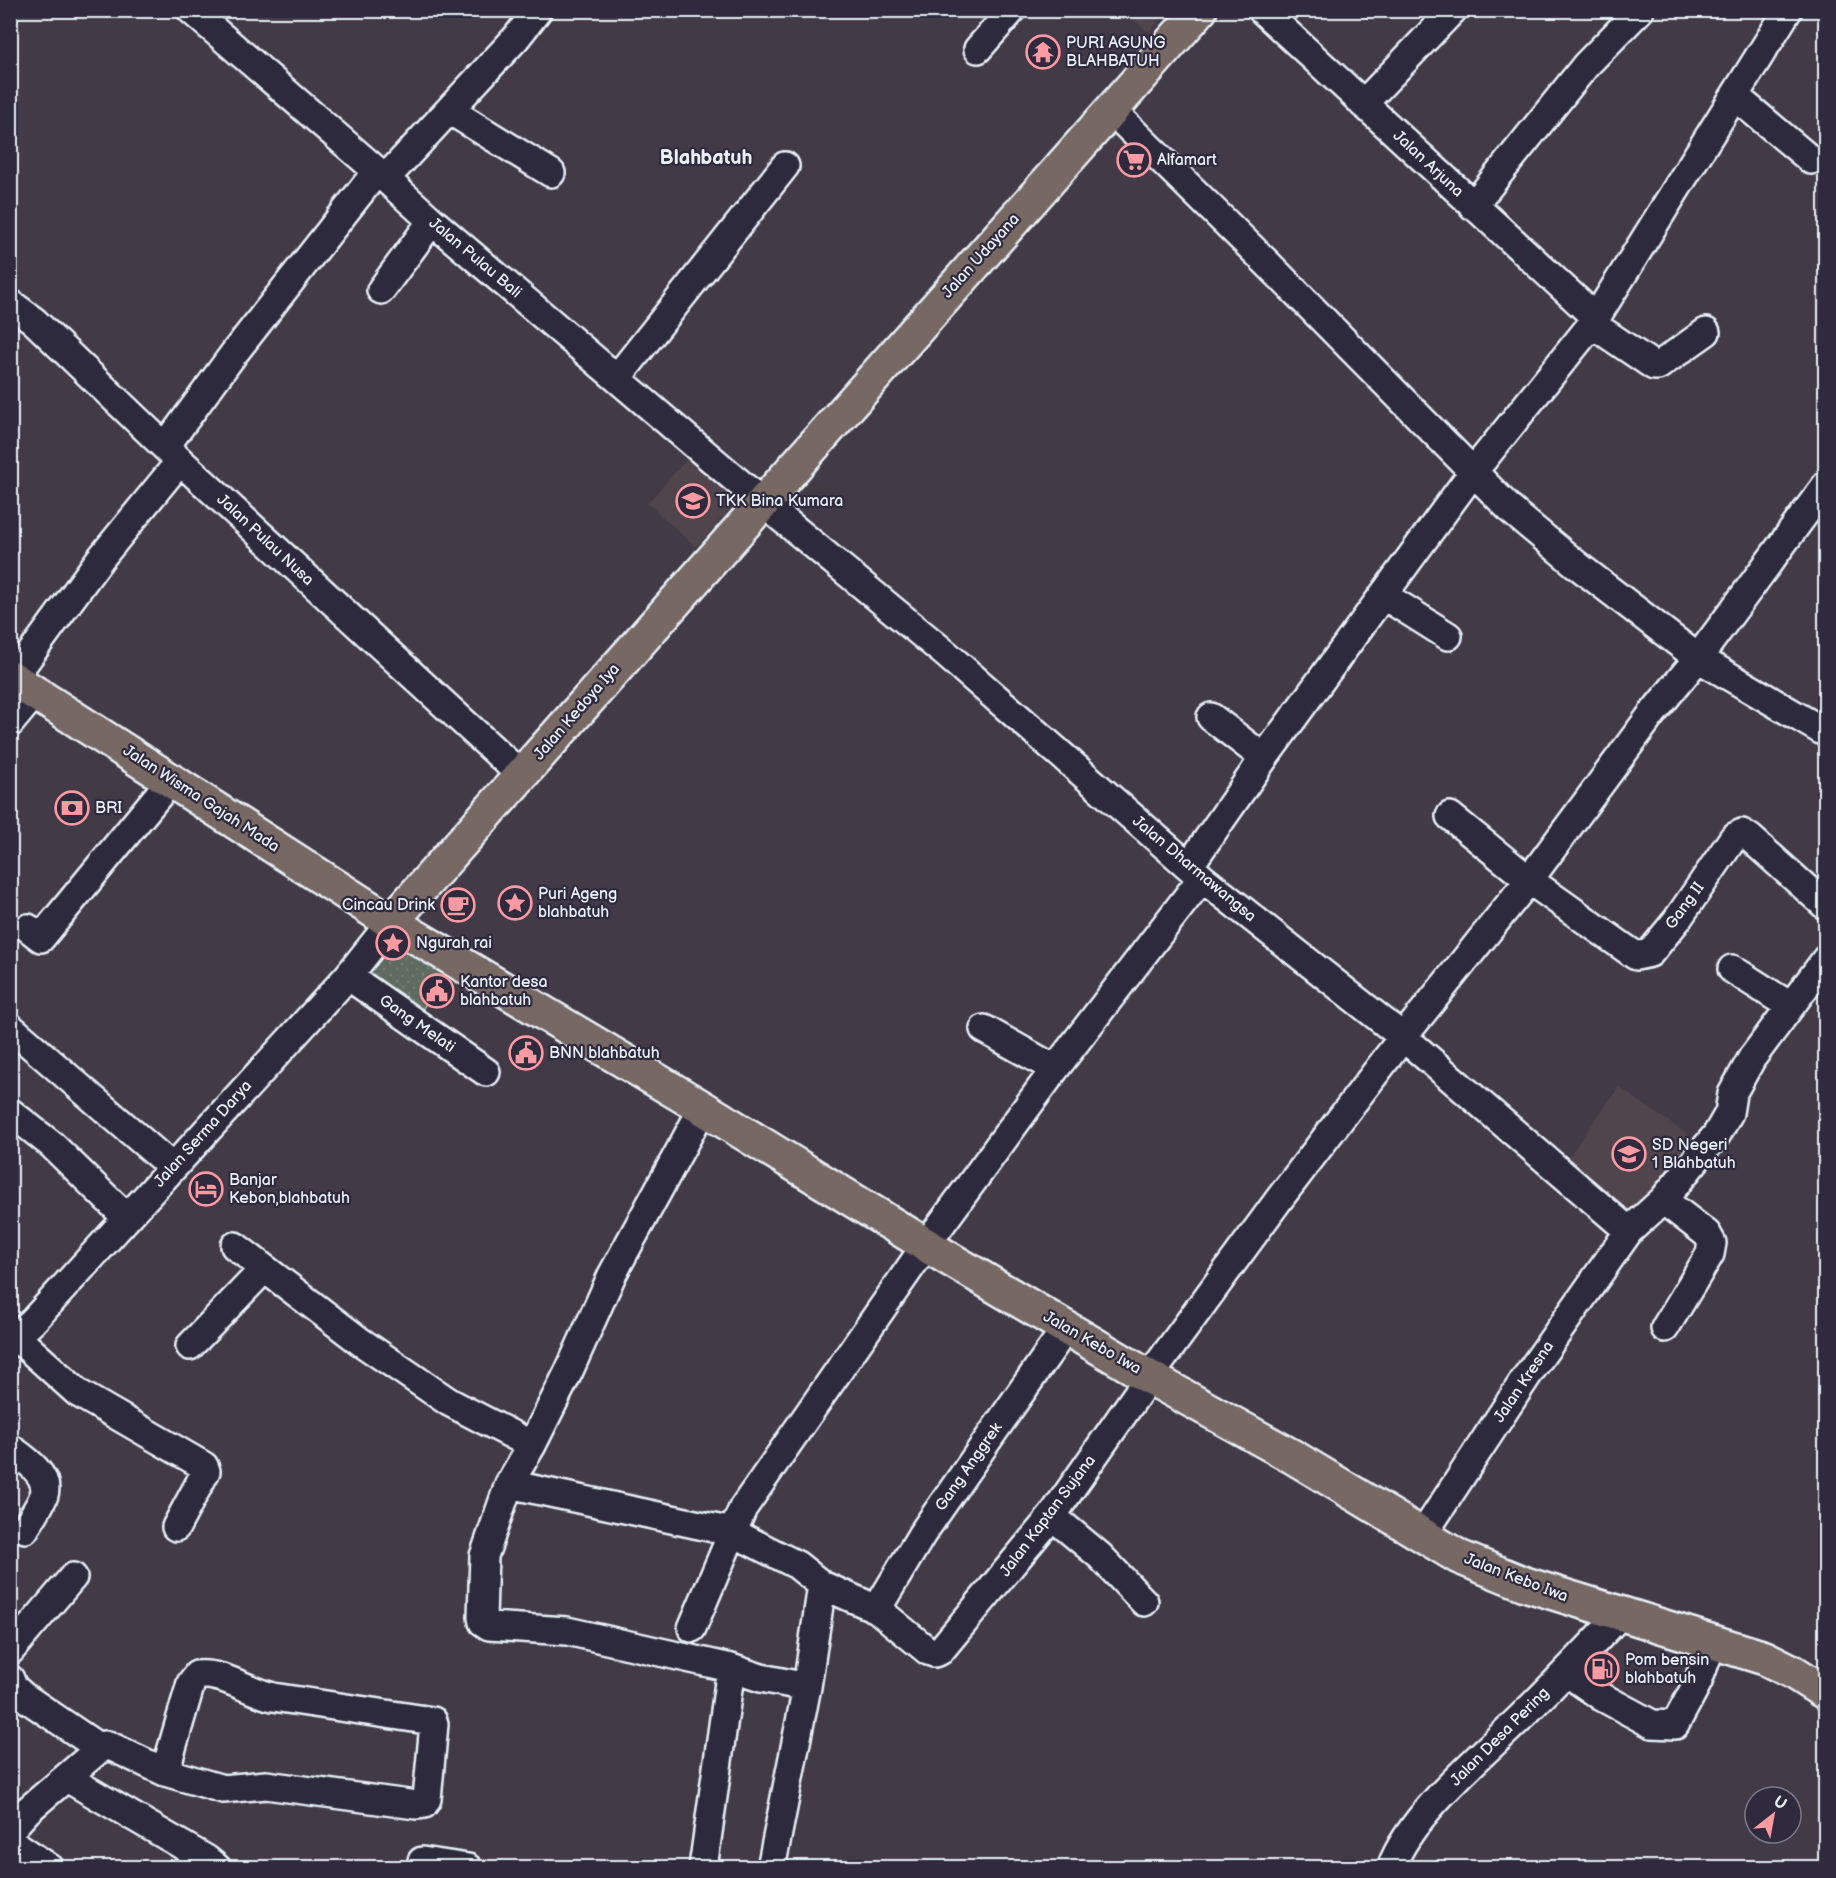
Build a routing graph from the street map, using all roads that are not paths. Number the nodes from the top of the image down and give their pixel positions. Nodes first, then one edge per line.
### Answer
1 (191, 10) edge
2 (538, 10) edge
3 (1012, 10) edge
4 (1200, 10) edge
5 (1262, 10) edge
6 (1453, 10) edge
7 (1640, 10) edge
8 (1788, 10) edge
9 (978, 49) dead end
10 (1735, 96) junction
11 (1363, 104) junction
12 (449, 110) junction
13 (1111, 110) junction
14 (1811, 160) dead end
15 (785, 166) dead end
16 (551, 173) dead end
17 (381, 175) junction
18 (1473, 206) junction
19 (432, 221) junction
20 (381, 290) dead end
21 (10, 303) edge
22 (1594, 321) junction
23 (1706, 332) dead end
24 (617, 378) junction
25 (172, 454) junction
26 (1473, 472) junction
27 (1826, 485) edge
28 (762, 502) junction
29 (1383, 595) junction
30 (1448, 636) dead end
31 (1698, 658) junction
32 (19, 683) edge
33 (1211, 717) dead end
34 (10, 723) edge
35 (1826, 733) edge
36 (1264, 758) junction
37 (521, 775) junction
38 (171, 780) junction
39 (1450, 816) dead end
40 (1195, 872) junction
41 (1529, 880) junction
42 (1826, 906) edge
43 (391, 922) junction
44 (28, 928) dead end
45 (1826, 959) edge
46 (1732, 969) dead end
47 (348, 975) junction
48 (1790, 1006) junction
49 (10, 1027) edge
50 (984, 1029) dead end
51 (1402, 1037) junction
52 (1055, 1069) junction
53 (486, 1072) dead end
54 (703, 1108) junction
55 (10, 1113) edge
56 (172, 1167) junction
57 (1663, 1200) junction
58 (127, 1218) junction
59 (1629, 1232) junction
60 (926, 1245) junction
61 (235, 1246) dead end
62 (264, 1269) junction
63 (1066, 1328) junction
64 (1665, 1328) dead end
65 (14, 1340) edge
66 (190, 1346) dead end
67 (1149, 1377) junction
68 (532, 1445) junction
69 (10, 1448) edge
70 (508, 1484) junction
71 (1052, 1516) junction
72 (735, 1526) junction
73 (176, 1527) dead end
74 (26, 1529) dead end
75 (1422, 1536) junction
76 (73, 1577) dead end
77 (822, 1585) junction
78 (1144, 1602) dead end
79 (877, 1609) junction
80 (1620, 1615) junction
81 (692, 1628) dead end
82 (1712, 1643) junction
83 (10, 1651) edge
84 (731, 1668) junction
85 (1566, 1672) junction
86 (10, 1678) edge
87 (807, 1687) junction
88 (1826, 1693) edge
89 (101, 1749) junction
90 (165, 1772) junction
91 (67, 1778) junction
92 (10, 1830) edge
93 (10, 1841) edge
94 (50, 1868) edge
95 (217, 1868) edge
96 (703, 1868) edge
97 (771, 1868) edge
98 (1391, 1868) edge

1 - 17 street, Jalan Pulau Bali
2 - 12 street
3 - 9 street
4 - 13 main road, Jalan Udayana
5 - 11 street, Jalan Arjuna
6 - 11 street
7 - 18 street
8 - 10 street
10 - 14 street
10 - 22 street
11 - 18 street, Jalan Arjuna
12 - 16 street
12 - 17 street
13 - 26 street
13 - 28 main road, Jalan Udayana
15 - 24 street
17 - 19 street, Jalan Pulau Bali
17 - 25 street
18 - 22 street, Jalan Arjuna
19 - 20 street
19 - 24 street, Jalan Pulau Bali
21 - 25 street, Jalan Pulau Nusa
22 - 23 street, Jalan Arjuna
22 - 26 street
24 - 28 street, Jalan Pulau Bali
25 - 32 street
25 - 37 street, Jalan Pulau Nusa
26 - 29 street
26 - 31 street
27 - 31 street, Jalan Kaptan Sujana
28 - 37 main road, Jalan Kedoya Iya
28 - 40 street, Jalan Dharmawangsa
29 - 30 street
29 - 36 street
31 - 35 street
31 - 41 street, Jalan Kaptan Sujana
32 - 34 street
32 - 38 main road, Jalan Wisma Gajah Mada
33 - 36 street
36 - 40 street
37 - 43 main road, Jalan Kedoya Iya
38 - 43 main road, Jalan Wisma Gajah Mada
38 - 44 street
39 - 41 street
40 - 51 street, Jalan Dharmawangsa
40 - 52 street
41 - 42 street, Gang II
41 - 51 street, Jalan Kaptan Sujana
43 - 47 street, Jalan Serma Darya
43 - 54 main road, Jalan Kebo Iwa
45 - 48 street, Jalan Kresna
46 - 48 street
47 - 53 street, Gang Melati
47 - 56 street, Jalan Serma Darya
48 - 57 street, Jalan Kresna
49 - 56 street
50 - 52 street
51 - 59 street, Jalan Dharmawangsa
51 - 67 street, Jalan Kaptan Sujana
52 - 60 street
54 - 60 main road, Jalan Kebo Iwa
54 - 68 street
55 - 58 street
56 - 58 street, Jalan Serma Darya
57 - 59 street, Jalan Kresna
57 - 64 street
58 - 65 street, Jalan Serma Darya
59 - 75 street, Jalan Kresna
60 - 63 main road, Jalan Kebo Iwa
60 - 72 street
61 - 62 street
62 - 66 street
62 - 68 street
63 - 67 main road, Jalan Kebo Iwa
63 - 79 street, Gang Anggrek
65 - 73 street
67 - 71 street, Jalan Kaptan Sujana
67 - 75 main road, Jalan Kebo Iwa
68 - 70 street
69 - 74 street
70 - 72 street
70 - 84 street
71 - 78 street
71 - 79 street, Jalan Kaptan Sujana
72 - 77 street
72 - 81 street
75 - 80 main road, Jalan Kebo Iwa
76 - 83 street
77 - 79 street
77 - 87 street
80 - 82 main road, Jalan Kebo Iwa
80 - 85 street, Jalan Desa Pering
82 - 85 street
82 - 88 main road, Jalan Kebo Iwa
84 - 87 street
84 - 96 street
85 - 98 street, Jalan Desa Pering
86 - 89 street
87 - 97 street
89 - 90 street
89 - 91 street
90 - 90 street
91 - 92 street
91 - 95 street
93 - 94 street

